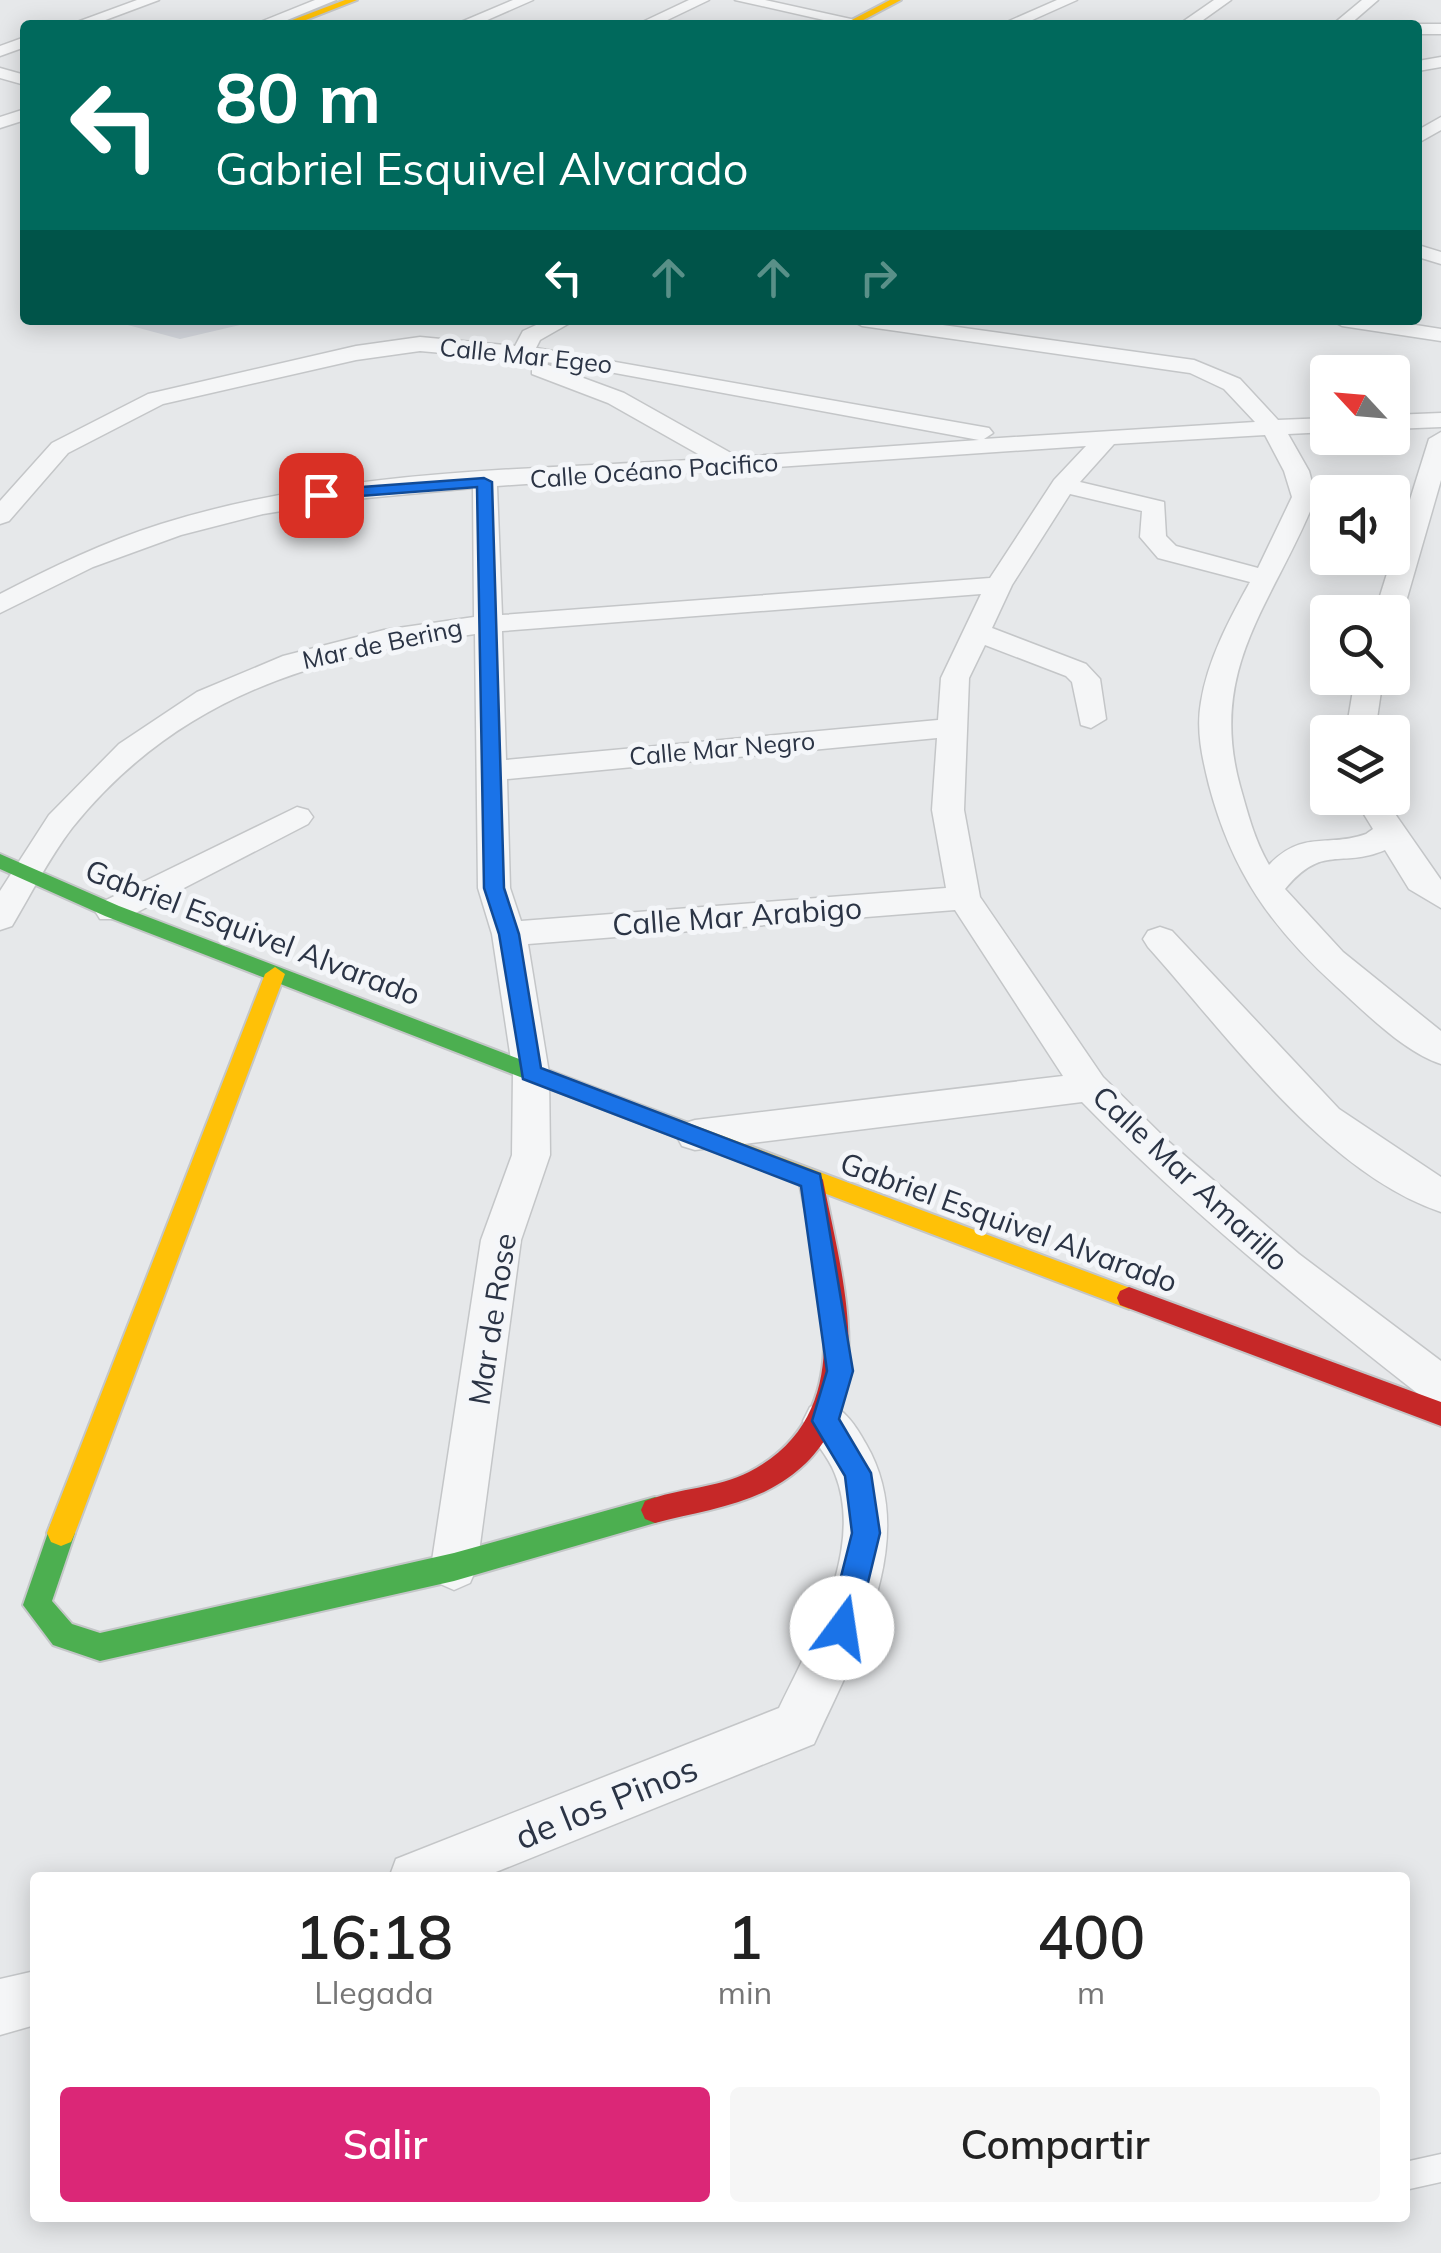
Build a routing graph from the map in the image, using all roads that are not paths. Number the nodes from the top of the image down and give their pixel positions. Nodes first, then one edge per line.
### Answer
1 (152, 0) edge
2 (329, 0) edge
3 (353, 0) edge
4 (526, 0) edge
5 (702, 0) edge
6 (742, 0) edge
7 (897, 0) edge
8 (1070, 0) edge
9 (1224, 0) edge
10 (1371, 0) edge
11 (92, 20) edge
12 (275, 20) edge
13 (298, 20) edge
14 (475, 20) edge
15 (656, 20) edge
16 (838, 20) edge
17 (864, 20) edge
18 (1020, 20) edge
19 (1194, 20) edge
20 (1346, 20) edge
21 (554, 325) edge
22 (899, 325) edge
23 (1032, 325) edge
24 (1375, 325) edge
25 (1441, 335) edge
26 (1024, 342) junction
27 (523, 351) junction
28 (1441, 420) edge
29 (1410, 421) edge
30 (1310, 426) edge
31 (1268, 428) junction
32 (1441, 439) edge
33 (1104, 441) junction
34 (1034, 442) junction
35 (734, 465) junction
36 (484, 482) junction
37 (1063, 485) junction
38 (0, 516) edge
39 (1264, 578) junction
40 (999, 585) junction
41 (1394, 595) edge
42 (0, 604) edge
43 (489, 622) junction
44 (974, 632) junction
45 (1091, 718) dead end
46 (951, 728) junction
47 (493, 770) junction
48 (1378, 815) edge
49 (297, 816) dead end
50 (1389, 834) junction
51 (12, 867) edge
52 (1268, 887) junction
53 (964, 898) junction
54 (1441, 898) edge
55 (112, 910) junction
56 (0, 918) edge
57 (509, 934) junction
58 (1160, 939) dead end
59 (275, 974) junction
60 (1441, 1050) edge
61 (531, 1073) junction
62 (1090, 1087) junction
63 (696, 1136) junction
64 (812, 1180) junction
65 (1441, 1196) edge
66 (1441, 1386) edge
67 (1441, 1414) edge
68 (826, 1421) junction
69 (454, 1566) junction
70 (429, 1872) edge
71 (30, 1999) edge
72 (0, 2007) edge
73 (1441, 2168) edge
74 (1410, 2175) edge

1 - 11 street
2 - 12 street
3 - 13 street
4 - 14 street
5 - 15 street
6 - 16 street
7 - 17 street
8 - 18 street
9 - 19 street
10 - 20 street
21 - 27 street
22 - 26 street
23 - 26 street
24 - 25 street
26 - 31 street
27 - 34 street, Calle Mar Egeo
27 - 35 street
27 - 38 street, Calle Mar Egeo
28 - 29 street
30 - 31 street, Calle Océano Pacifico
31 - 33 street, Calle Océano Pacifico
31 - 39 street
32 - 41 street
33 - 34 street, Calle Océano Pacifico
33 - 37 street, Calle Mar Amarillo
34 - 35 street, Calle Océano Pacifico
35 - 36 street, Calle Océano Pacifico
36 - 42 street, Calle Océano Pacifico
36 - 43 street, Mar de Rose
37 - 39 street
37 - 40 street, Calle Mar Amarillo
39 - 52 street
40 - 43 street, Mar de Bering
40 - 44 street, Calle Mar Amarillo
43 - 47 street, Mar de Rose
43 - 51 street, Mar de Bering
44 - 45 street
44 - 46 street, Calle Mar Amarillo
46 - 47 street, Calle Mar Negro
46 - 53 street, Calle Mar Amarillo
47 - 57 street, Mar de Rose
48 - 50 street
49 - 55 street
50 - 52 street
50 - 54 street
51 - 55 street, Gabriel Esquivel Alvarado
51 - 56 street, Mar de Bering
52 - 60 street
53 - 57 street, Calle Mar Arabigo
53 - 62 street, Calle Mar Amarillo
55 - 59 street, Gabriel Esquivel Alvarado
57 - 61 street, Mar de Rose
58 - 65 street
59 - 61 street, Gabriel Esquivel Alvarado
59 - 69 street
61 - 63 street, Gabriel Esquivel Alvarado
61 - 69 street, Mar de Rose
62 - 63 street
62 - 66 street, Calle Mar Amarillo
63 - 64 street, Gabriel Esquivel Alvarado
64 - 67 street, Gabriel Esquivel Alvarado
64 - 68 street
68 - 69 street
68 - 70 street, de los Pinos
71 - 72 street
73 - 74 lane

